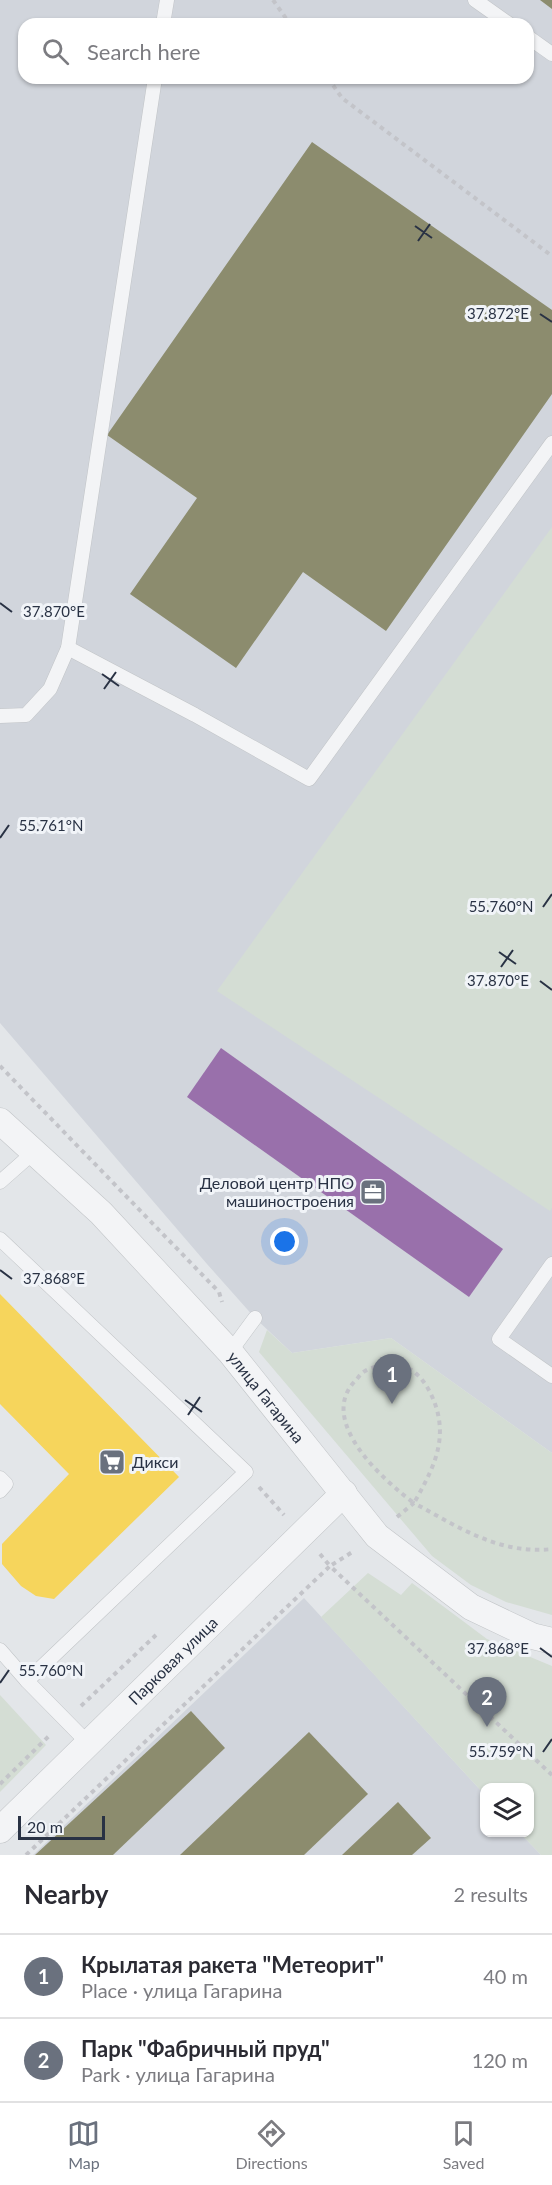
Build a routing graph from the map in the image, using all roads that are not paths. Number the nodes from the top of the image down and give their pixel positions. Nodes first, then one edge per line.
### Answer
1 (167, 0) edge
2 (475, 0) edge
3 (164, 18) edge
4 (501, 18) edge
5 (534, 41) edge
6 (552, 54) edge
7 (154, 84) edge
8 (552, 443) edge
9 (68, 648) junction
10 (0, 716) edge
11 (0, 1121) edge
12 (34, 1152) junction
13 (0, 1182) edge
14 (0, 1239) edge
15 (552, 1264) edge
16 (255, 1318) dead end
17 (230, 1352) junction
18 (552, 1376) edge
19 (0, 1478) edge
20 (0, 1491) edge
21 (344, 1493) junction
22 (552, 1641) edge
23 (0, 1650) edge
24 (27, 1681) junction
25 (88, 1743) junction
26 (0, 1830) edge

1 - 3 lane
2 - 4 lane
5 - 6 lane
7 - 9 lane
8 - 9 lane
9 - 10 lane
11 - 12 street, улица Гагарина
12 - 13 lane
12 - 17 street, улица Гагарина
14 - 24 lane
15 - 18 lane
16 - 17 lane
17 - 21 street, улица Гагарина
19 - 20 lane
21 - 22 street, улица Гагарина
21 - 25 street, Парковая улица
23 - 24 lane
24 - 25 lane
25 - 26 street, Парковая улица

